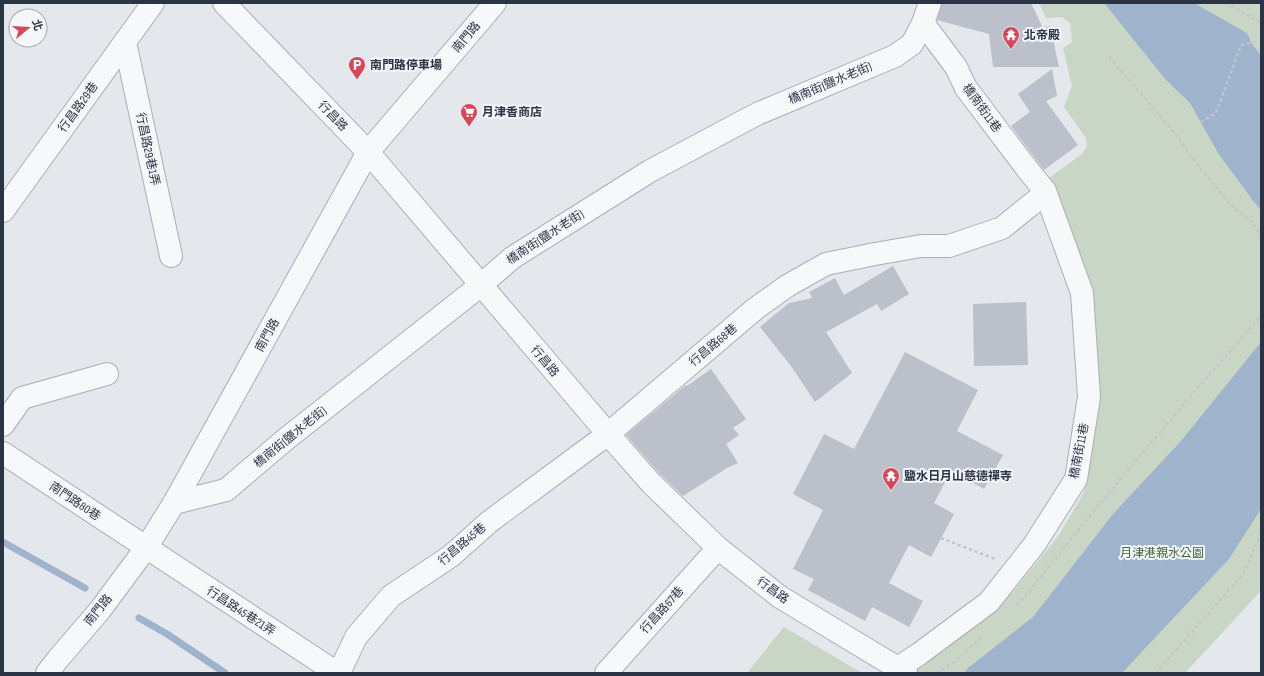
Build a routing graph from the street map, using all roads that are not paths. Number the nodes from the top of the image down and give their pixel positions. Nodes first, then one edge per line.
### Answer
1 (153, 3) edge
2 (224, 3) edge
3 (495, 3) edge
4 (930, 3) edge
5 (923, 23) junction
6 (125, 42) junction
7 (368, 152) junction
8 (1045, 191) junction
9 (3, 211) edge
10 (172, 256) dead end
11 (481, 285) junction
12 (107, 374) dead end
13 (3, 425) edge
14 (608, 434) junction
15 (3, 453) edge
16 (174, 503) junction
17 (146, 548) junction
18 (718, 548) junction
19 (58, 668) edge
20 (902, 670) edge
21 (338, 673) edge
22 (606, 673) edge

1 - 6 street, 行昌路29巷
2 - 7 street, 行昌路
3 - 7 street, 南門路
4 - 5 street, 橋南街(鹽水老街)
5 - 8 street, 橋南街11巷
5 - 11 street, 橋南街(鹽水老街)
6 - 9 street, 行昌路29巷
6 - 10 street, 行昌路29巷1弄
7 - 11 street, 行昌路
7 - 16 street, 南門路
8 - 14 street, 行昌路68巷
8 - 20 street, 橋南街11巷
11 - 14 street, 行昌路
11 - 16 street, 橋南街(鹽水老街)
12 - 13 street
14 - 18 street, 行昌路
14 - 21 street, 行昌路45巷
15 - 17 street, 南門路80巷
16 - 17 street, 南門路
17 - 19 street, 南門路
17 - 21 street, 行昌路45巷21弄
18 - 20 street, 行昌路
18 - 22 street, 行昌路67巷

